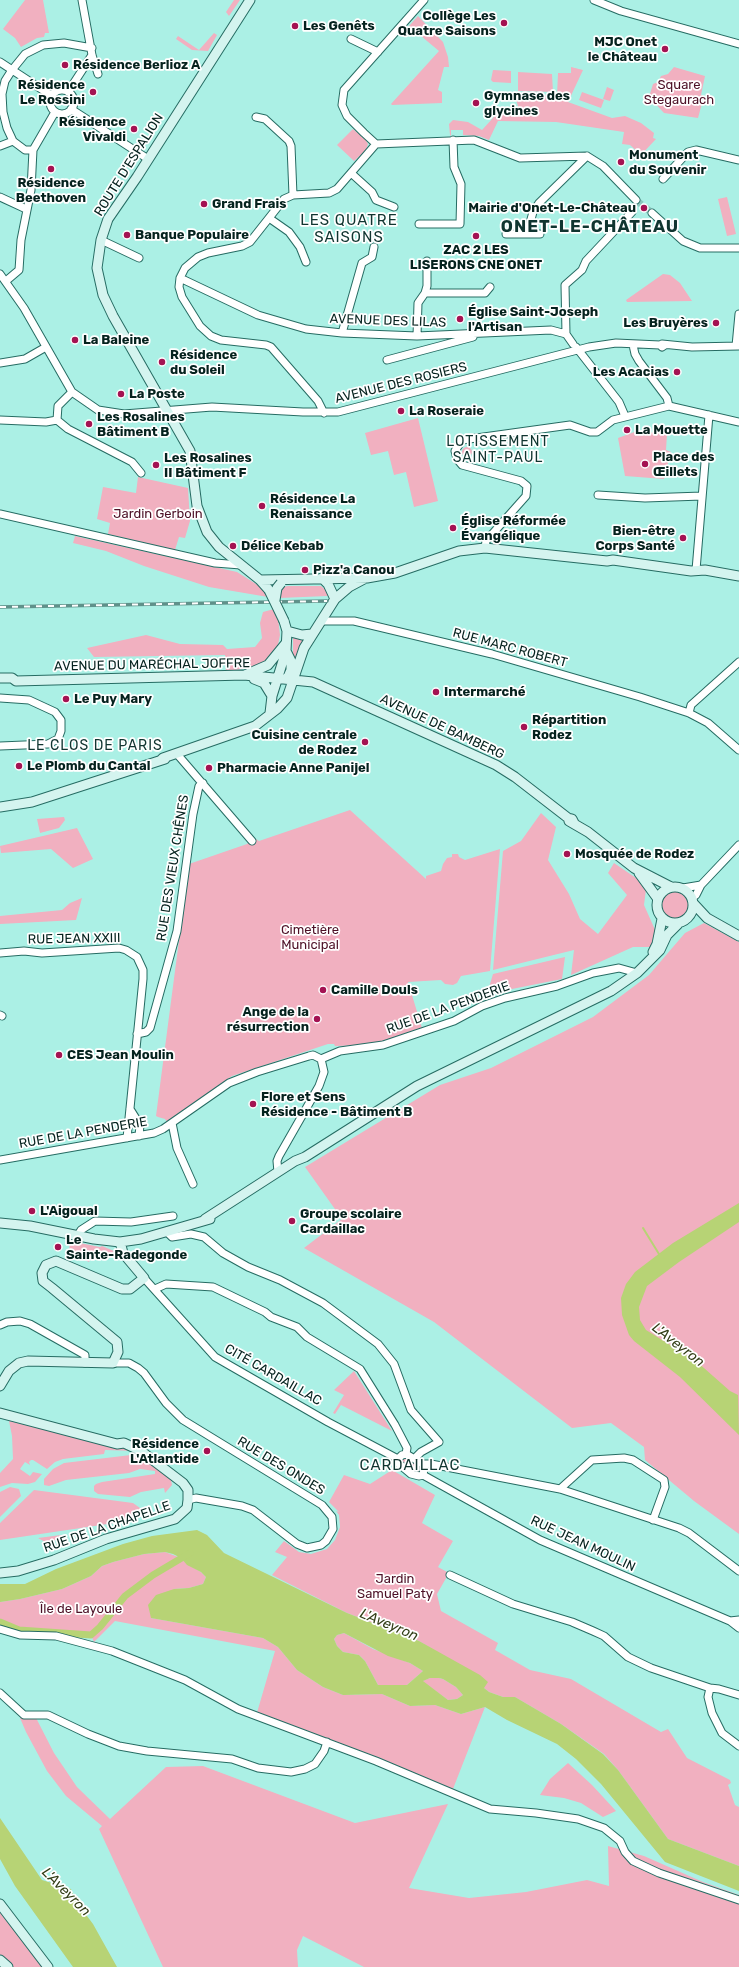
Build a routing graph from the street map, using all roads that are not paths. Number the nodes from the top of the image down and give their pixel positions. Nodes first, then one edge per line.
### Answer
1 (82, 0) edge
2 (250, 0) edge
3 (424, 0) edge
4 (594, 0) edge
5 (351, 39) dead end
6 (739, 44) edge
7 (92, 52) junction
8 (378, 52) junction
9 (0, 62) edge
10 (12, 70) junction
11 (98, 74) dead end
12 (68, 92) junction
13 (52, 96) junction
14 (71, 109) junction
15 (55, 112) junction
16 (256, 117) dead end
17 (453, 140) junction
18 (13, 141) junction
19 (376, 144) junction
20 (0, 146) edge
21 (33, 150) junction
22 (587, 156) junction
23 (148, 159) junction
24 (739, 160) edge
25 (351, 173) junction
26 (663, 179) dead end
27 (293, 194) junction
28 (0, 197) edge
29 (636, 200) tunnel mouth
30 (394, 207) dead end
31 (26, 209) junction
32 (632, 212) dead end
33 (652, 213) tunnel mouth
34 (269, 218) junction
35 (419, 224) dead end
36 (506, 234) dead end
37 (527, 234) junction
38 (540, 234) dead end
39 (101, 240) junction
40 (374, 247) dead end
41 (739, 248) edge
42 (139, 258) dead end
43 (428, 261) dead end
44 (306, 262) dead end
45 (0, 274) edge
46 (180, 278) junction
47 (6, 281) junction
48 (490, 287) dead end
49 (425, 293) junction
50 (739, 314) edge
51 (342, 333) junction
52 (487, 333) junction
53 (566, 334) junction
54 (417, 336) junction
55 (633, 345) junction
56 (737, 346) edge
57 (46, 347) junction
58 (574, 351) junction
59 (387, 360) dead end
60 (0, 363) edge
61 (72, 392) junction
62 (669, 406) junction
63 (167, 410) junction
64 (324, 413) junction
65 (709, 415) junction
66 (625, 416) junction
67 (0, 420) edge
68 (57, 420) junction
69 (739, 422) edge
70 (141, 473) dead end
71 (598, 495) dead end
72 (702, 496) junction
73 (0, 514) edge
74 (485, 548) junction
75 (228, 554) junction
76 (215, 563) junction
77 (241, 565) junction
78 (698, 571) junction
79 (736, 576) edge
80 (367, 578) junction
81 (260, 580) junction
82 (325, 581) junction
83 (283, 582) junction
84 (335, 599) junction
85 (275, 600) junction
86 (323, 619) junction
87 (287, 630) junction
88 (312, 634) junction
89 (286, 647) junction
90 (739, 662) edge
91 (268, 665) junction
92 (281, 668) junction
93 (294, 670) junction
94 (244, 675) junction
95 (0, 678) edge
96 (286, 679) junction
97 (16, 681) junction
98 (310, 682) junction
99 (0, 684) edge
100 (272, 696) junction
101 (0, 698) edge
102 (287, 698) junction
103 (273, 711) junction
104 (689, 713) junction
105 (0, 746) edge
106 (739, 750) edge
107 (177, 754) junction
108 (203, 783) junction
109 (0, 807) edge
110 (252, 841) dead end
111 (739, 845) edge
112 (634, 868) junction
113 (700, 885) junction
114 (671, 887) junction
115 (683, 888) junction
116 (658, 899) junction
117 (693, 901) junction
118 (689, 918) junction
119 (708, 918) junction
120 (662, 919) junction
121 (678, 924) junction
122 (739, 936) edge
123 (0, 953) edge
124 (649, 960) junction
125 (637, 973) junction
126 (137, 1034) junction
127 (321, 1060) junction
128 (130, 1108) junction
129 (172, 1123) junction
130 (140, 1125) junction
131 (154, 1133) junction
132 (139, 1136) junction
133 (128, 1138) junction
134 (0, 1160) edge
135 (280, 1173) junction
136 (193, 1184) dead end
137 (173, 1216) dead end
138 (0, 1223) edge
139 (167, 1232) junction
140 (78, 1235) junction
141 (120, 1242) junction
142 (144, 1278) junction
143 (155, 1289) junction
144 (0, 1324) edge
145 (85, 1363) junction
146 (113, 1363) junction
147 (0, 1386) edge
148 (0, 1413) edge
149 (406, 1454) junction
150 (415, 1458) junction
151 (398, 1459) junction
152 (423, 1464) junction
153 (423, 1474) junction
154 (560, 1489) junction
155 (188, 1500) junction
156 (653, 1520) junction
157 (739, 1571) edge
158 (0, 1573) edge
159 (450, 1575) dead end
160 (739, 1620) edge
161 (730, 1621) junction
162 (739, 1628) edge
163 (0, 1629) edge
164 (710, 1688) junction
165 (0, 1693) edge
166 (739, 1696) edge
167 (327, 1742) junction
168 (739, 1746) edge
169 (739, 1900) edge
170 (0, 1904) edge
171 (0, 1960) edge
172 (8, 1967) edge
173 (48, 1967) edge

1 - 7 street
2 - 23 main road, ROUTE D'ESPALION
3 - 8 street
4 - 6 street
5 - 8 street
7 - 10 street
7 - 11 street
7 - 12 street
8 - 19 street
9 - 10 street
10 - 13 street
10 - 18 street
12 - 13 street
12 - 14 street
13 - 15 street
14 - 15 street
14 - 23 street
15 - 21 street
16 - 27 street
17 - 19 street
17 - 22 street
17 - 35 street
18 - 20 street
18 - 21 street
19 - 25 street
21 - 31 street
22 - 29 street
22 - 37 street
23 - 39 main road, ROUTE D'ESPALION
24 - 26 street
25 - 27 street
25 - 30 street
27 - 34 street
28 - 31 street
31 - 47 street
32 - 53 street
33 - 41 street
34 - 44 street
34 - 46 street
36 - 37 street
37 - 38 street
39 - 42 street
39 - 63 main road, ROUTE D'ESPALION
40 - 51 street
43 - 49 street
45 - 47 street
46 - 51 street, AVENUE DES LILAS
46 - 64 street
47 - 57 street
48 - 49 street
49 - 54 street
50 - 56 street
51 - 54 street, AVENUE DES LILAS
52 - 53 street, AVENUE DES LILAS
52 - 54 street, AVENUE DES LILAS
52 - 59 street, AVENUE DES LILAS
53 - 58 street
55 - 56 street, AVENUE DES ROSIERS
55 - 58 street, AVENUE DES ROSIERS
55 - 62 street
57 - 60 street
57 - 61 street
58 - 64 street, AVENUE DES ROSIERS
58 - 66 street
61 - 63 street, AVENUE DES ROSIERS
61 - 68 street
62 - 65 street
62 - 66 street
63 - 64 street, AVENUE DES ROSIERS
63 - 75 main road, ROUTE D'ESPALION
65 - 69 street
65 - 72 street
66 - 74 street
67 - 68 street
68 - 70 street
71 - 72 street
72 - 78 street
73 - 76 street
74 - 78 main road
74 - 80 main road
75 - 76 street
75 - 77 main road, ROUTE D'ESPALION
76 - 77 street
77 - 81 main road, ROUTE D'ESPALION
78 - 79 main road
80 - 82 main road
80 - 84 main road
81 - 83 main road
81 - 85 main road, ROUTE D'ESPALION, bridge
82 - 83 main road
82 - 84 main road
83 - 85 main road, bridge
84 - 86 main road
85 - 87 main road, bridge
86 - 88 main road
86 - 104 street, RUE MARC ROBERT
87 - 88 main road
87 - 89 main road
88 - 93 main road
89 - 91 main road
89 - 92 main road
89 - 93 main road
90 - 104 street
91 - 92 main road
91 - 94 main road
92 - 93 main road
92 - 96 main road
93 - 96 main road
93 - 98 main road
94 - 96 main road, AVENUE DU MARÉCHAL JOFFRE
94 - 97 main road, AVENUE DU MARÉCHAL JOFFRE
94 - 100 main road
95 - 97 main road, AVENUE DU MARÉCHAL JOFFRE
96 - 98 main road, AVENUE DE BAMBERG
96 - 100 main road
96 - 102 main road
96 - 103 main road
97 - 99 main road, AVENUE DU MARÉCHAL JOFFRE
98 - 102 main road
98 - 112 main road, AVENUE DE BAMBERG
100 - 103 main road
101 - 105 street
102 - 103 main road
103 - 107 main road
104 - 106 street, RUE MARC ROBERT
107 - 108 street, RUE DES VIEUX CHÊNES
107 - 109 main road
108 - 110 street
108 - 126 street, RUE DES VIEUX CHÊNES
111 - 113 street
112 - 114 main road, AVENUE DE BAMBERG
112 - 116 main road, AVENUE DE BAMBERG
113 - 115 street
113 - 117 street
114 - 115 main road
114 - 116 main road
115 - 117 main road
116 - 120 main road
117 - 118 main road
117 - 119 main road
118 - 119 main road
118 - 121 main road
119 - 122 main road
120 - 121 main road
120 - 124 main road
121 - 124 main road
123 - 126 street, RUE JEAN XXIII
124 - 125 main road
125 - 127 street, RUE DE LA PENDERIE
125 - 135 main road
126 - 128 street, RUE JEAN XXIII
127 - 129 street, RUE DE LA PENDERIE
127 - 135 street
128 - 130 street
128 - 133 street, RUE JEAN XXIII
129 - 131 street, RUE DE LA PENDERIE
129 - 136 street
130 - 131 street
130 - 132 street
131 - 132 street, RUE DE LA PENDERIE
132 - 133 street, RUE DE LA PENDERIE
133 - 134 street, RUE DE LA PENDERIE
135 - 139 main road
137 - 140 street
138 - 140 main road
139 - 141 main road
139 - 150 street
140 - 141 main road
141 - 142 main road, CITÉ CARDAILLAC
142 - 143 street, CITÉ CARDAILLAC
142 - 146 main road
143 - 149 street
143 - 151 street, CITÉ CARDAILLAC
144 - 145 street
145 - 146 main road
145 - 147 main road
146 - 155 street, RUE DES ONDES
148 - 155 main road, RUE DE LA CHAPELLE
149 - 150 street
149 - 151 street
150 - 152 street
151 - 153 street, RUE JEAN MOULIN
152 - 153 street
152 - 154 street
153 - 161 street, RUE JEAN MOULIN
154 - 156 street
154 - 156 street
155 - 158 main road, RUE DE LA CHAPELLE
156 - 157 street
159 - 164 street
160 - 161 street, RUE JEAN MOULIN
161 - 162 street
163 - 167 street
164 - 166 street
164 - 168 street
165 - 167 street
167 - 169 street
170 - 173 main road
171 - 172 main road

